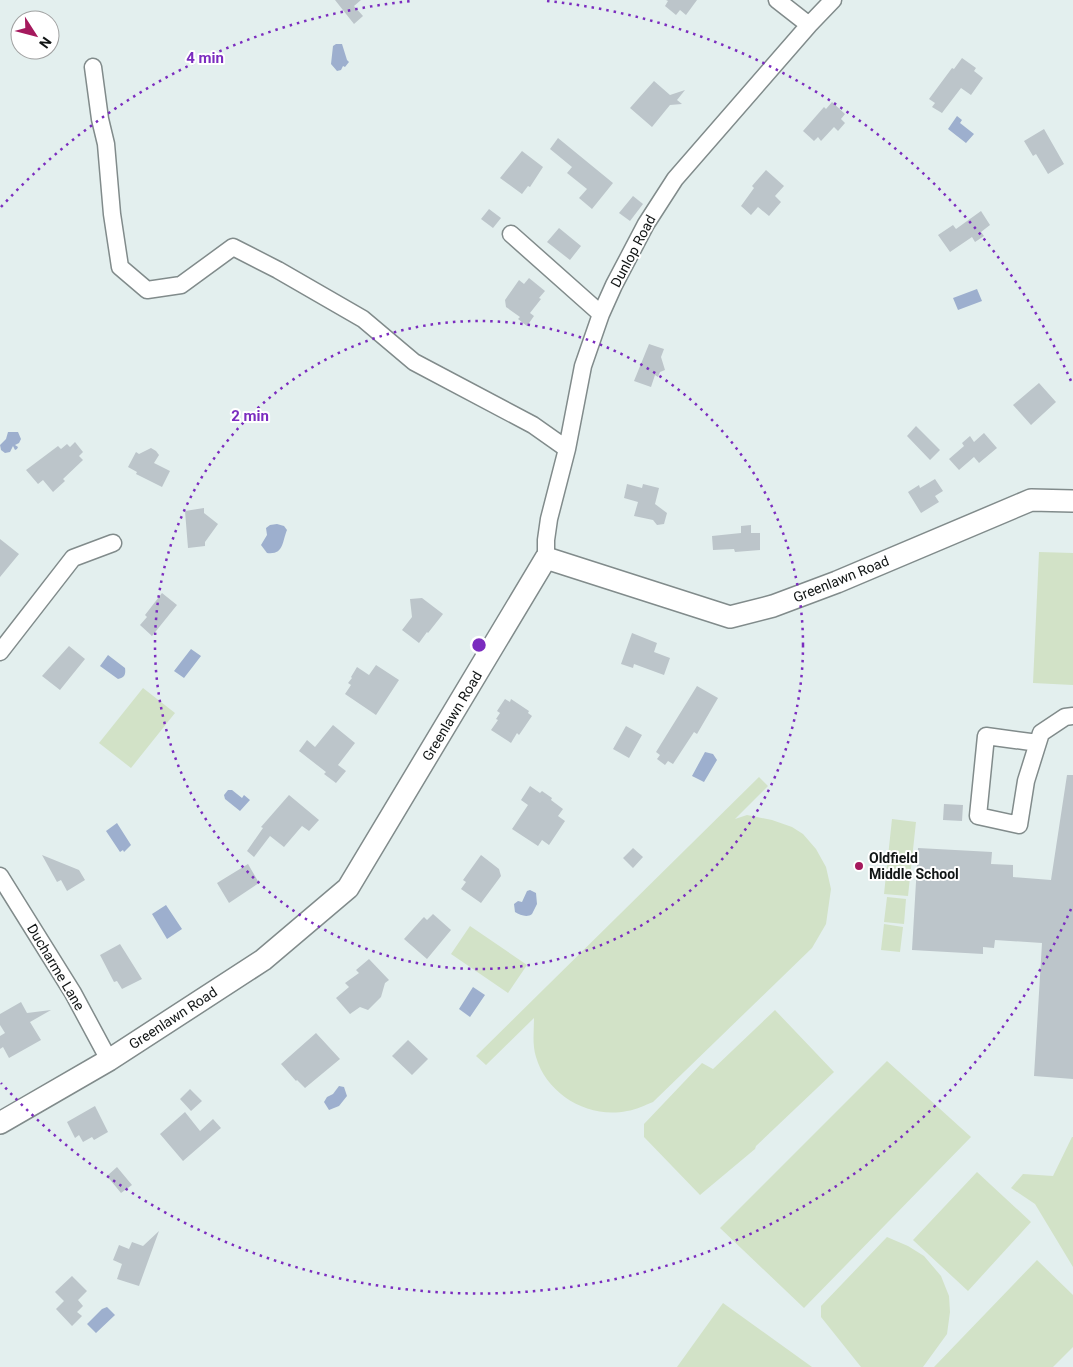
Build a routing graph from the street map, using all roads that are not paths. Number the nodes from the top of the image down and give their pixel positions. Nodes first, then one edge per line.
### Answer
1 (777, 0) edge
2 (833, 0) edge
3 (810, 24) junction
4 (93, 67) dead end
5 (511, 234) dead end
6 (600, 314) junction
7 (567, 449) junction
8 (1073, 501) edge
9 (113, 543) dead end
10 (546, 558) junction
11 (0, 652) edge
12 (1073, 716) edge
13 (1038, 743) junction
14 (0, 876) edge
15 (109, 1060) junction
16 (0, 1123) edge

1 - 3 street
2 - 3 street, Dunlop Road
3 - 6 street, Dunlop Road
4 - 7 street
5 - 6 street
6 - 7 street, Dunlop Road
7 - 10 street, Dunlop Road
8 - 10 main road, Greenlawn Road
9 - 11 street
10 - 15 main road, Greenlawn Road
12 - 13 street
13 - 13 street
14 - 15 street, Ducharme Lane
15 - 16 main road, Greenlawn Road

